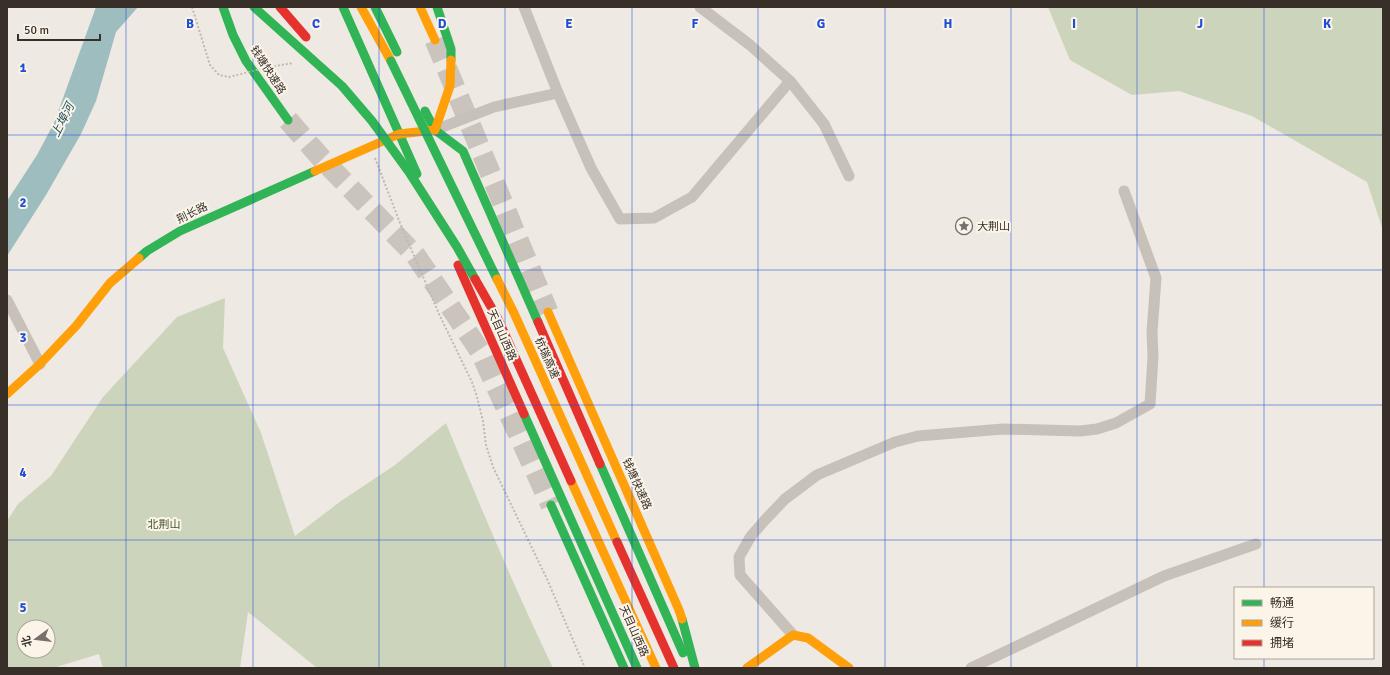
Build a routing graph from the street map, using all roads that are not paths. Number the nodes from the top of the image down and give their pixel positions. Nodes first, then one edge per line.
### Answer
1 (223, 7) edge
2 (254, 7) edge
3 (280, 7) edge
4 (361, 7) edge
5 (368, 7) edge
6 (376, 7) edge
7 (420, 7) edge
8 (437, 7) edge
9 (524, 7) edge
10 (700, 7) edge
11 (343, 9) edge
12 (435, 40) tunnel mouth
13 (310, 42) dead end
14 (320, 53) dead end
15 (391, 61) junction
16 (790, 81) junction
17 (342, 86) junction
18 (558, 93) junction
19 (288, 120) tunnel mouth
20 (435, 130) junction
21 (399, 134) junction
22 (848, 176) dead end
23 (1124, 192) dead end
24 (7, 300) edge
25 (548, 312) tunnel mouth
26 (40, 364) junction
27 (7, 394) edge
28 (551, 505) tunnel mouth
29 (1256, 544) dead end
30 (679, 610) junction
31 (793, 635) junction
32 (624, 668) edge
33 (637, 668) edge
34 (656, 668) edge
35 (674, 668) edge
36 (690, 668) edge
37 (695, 668) edge
38 (703, 668) edge
39 (747, 668) edge
40 (849, 668) edge
41 (971, 668) edge

1 - 19 main road, 钱塘快速路
2 - 17 main road, bridge
3 - 13 main road, bridge
4 - 15 main road
5 - 15 main road
6 - 20 main road
7 - 12 main road
8 - 20 main road
9 - 18 street
10 - 16 street
11 - 21 main road, 天目山西路
14 - 17 main road, bridge
15 - 35 main road, 杭瑞高速, bridge
16 - 18 street
16 - 22 street
17 - 34 main road, bridge
18 - 20 street
20 - 21 main road, 荆长路
20 - 36 main road
21 - 26 main road, 荆长路
21 - 33 main road, 天目山西路
23 - 31 street
24 - 26 street
25 - 30 main road, 钱塘快速路
26 - 27 main road, 荆长路
28 - 32 main road
29 - 41 street
30 - 37 main road, 钱塘快速路
30 - 38 main road
31 - 39 main road
31 - 40 main road

